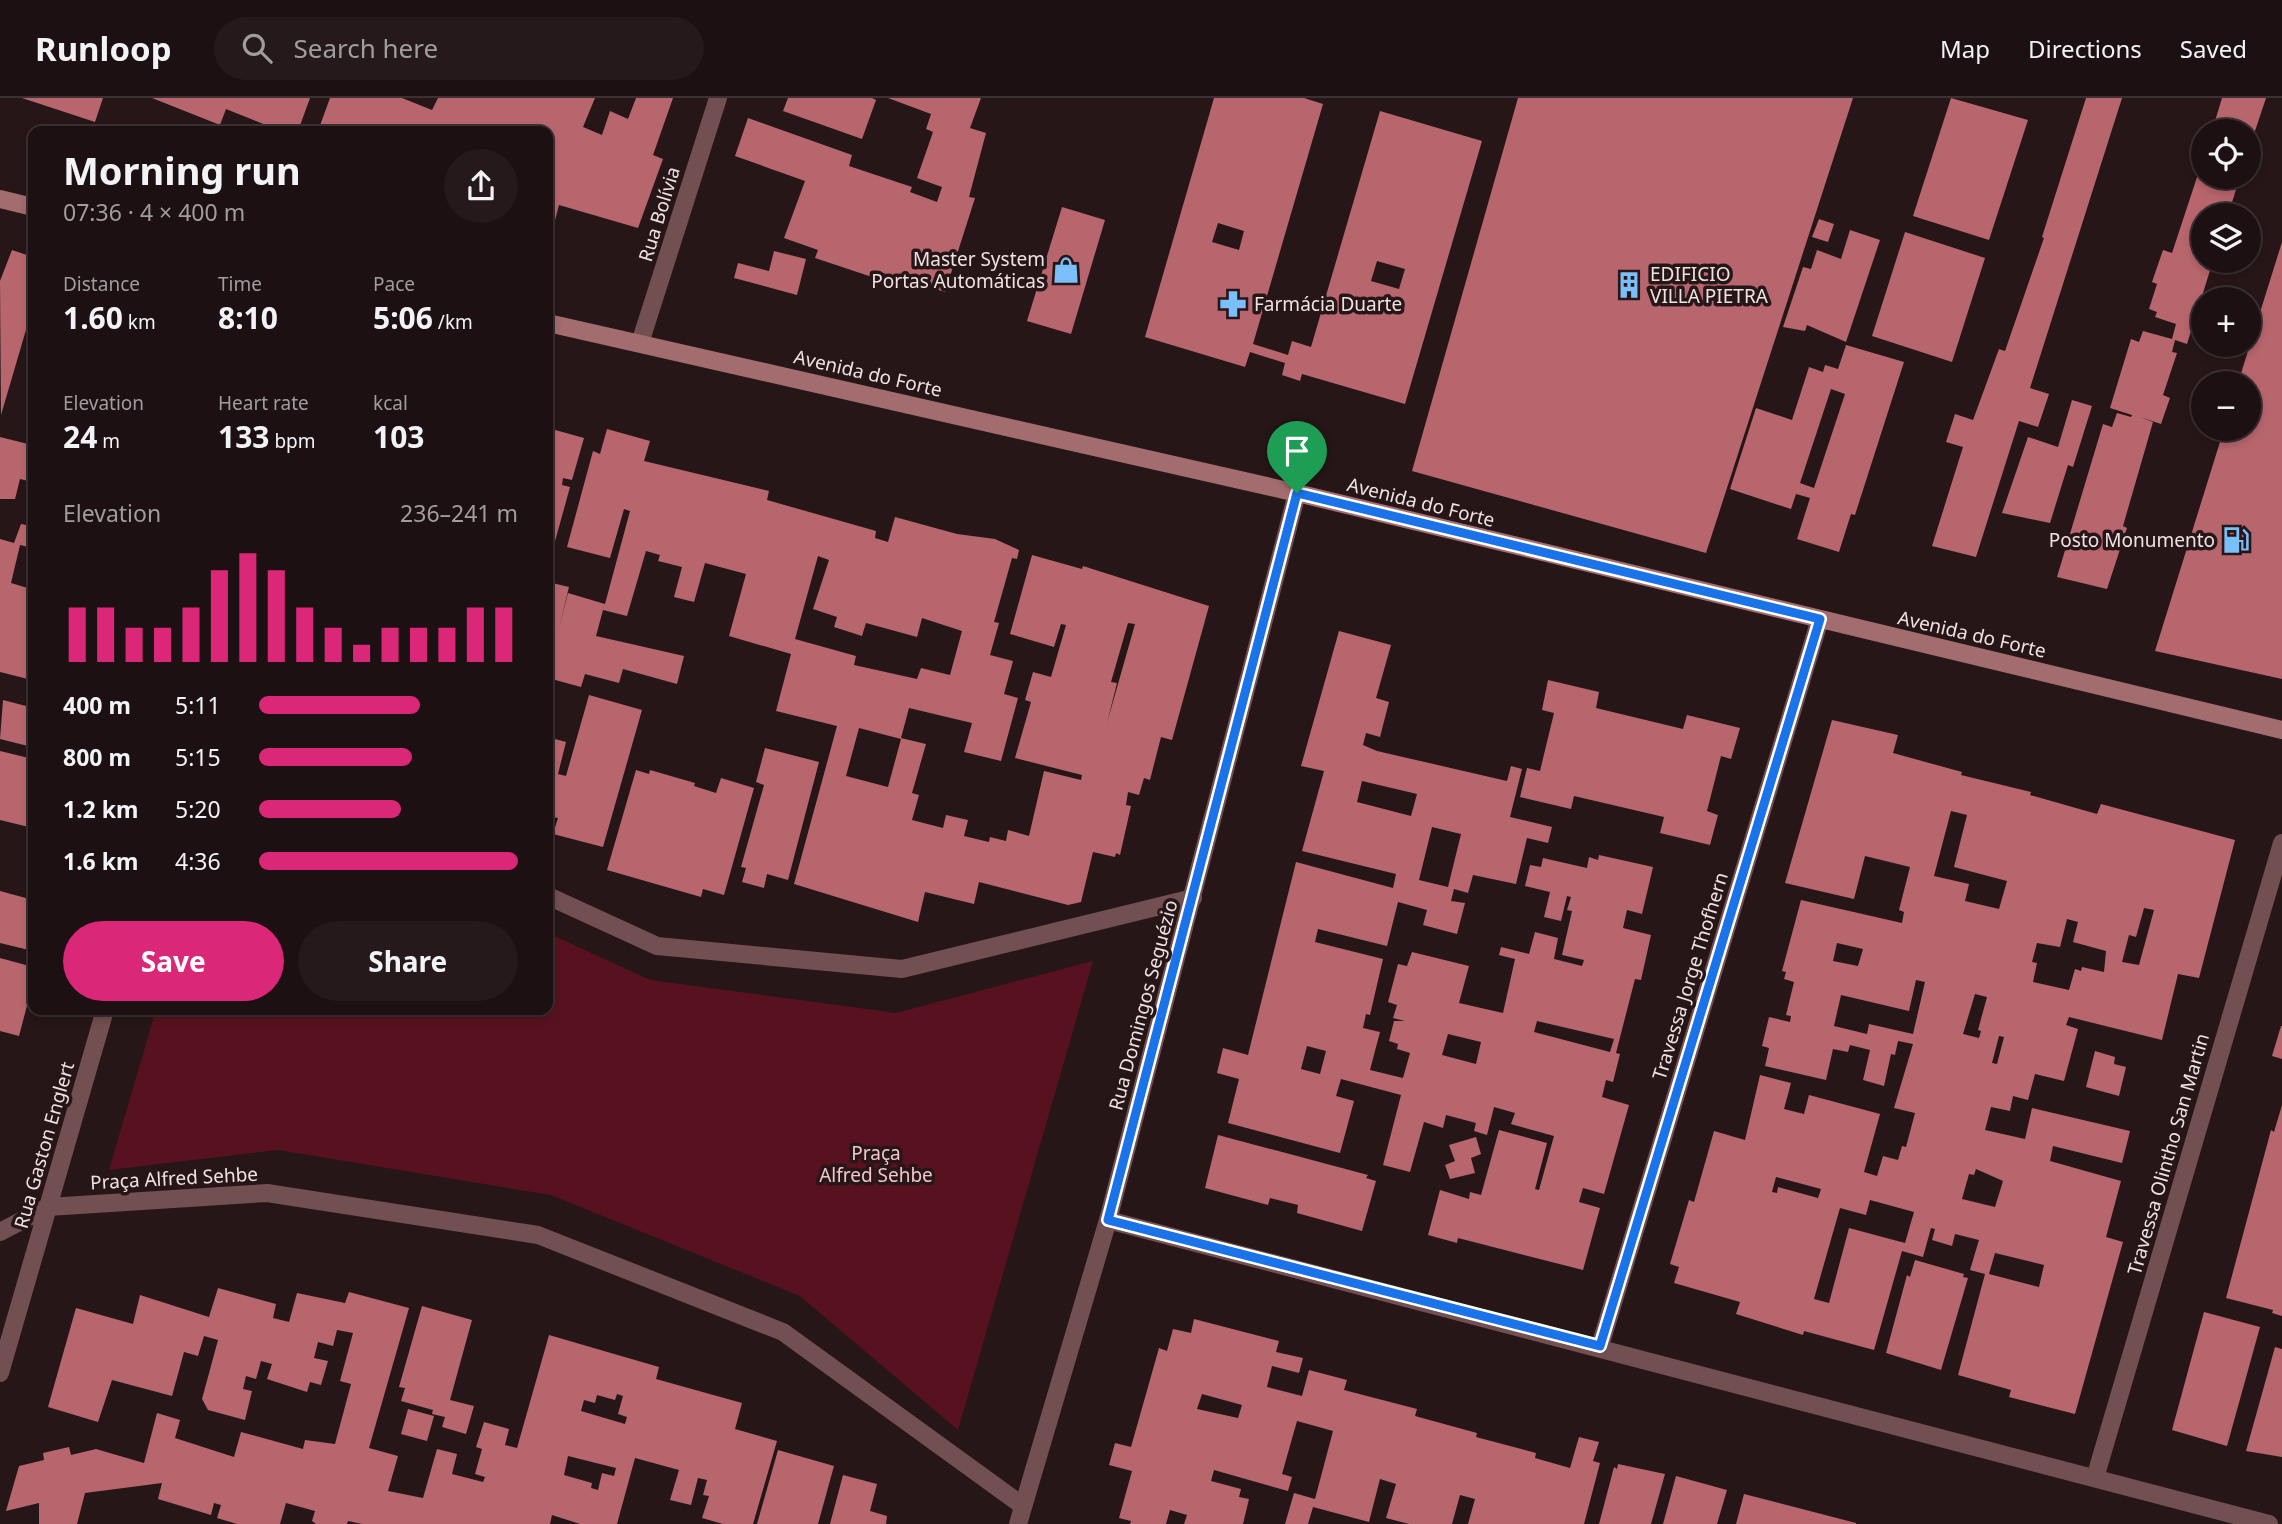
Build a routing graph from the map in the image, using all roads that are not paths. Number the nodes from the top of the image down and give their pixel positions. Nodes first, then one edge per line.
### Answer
1 (718, 98) edge
2 (0, 199) edge
3 (28, 206) edge
4 (553, 324) edge
5 (640, 343) junction
6 (1297, 493) junction
7 (1820, 619) junction
8 (2282, 730) edge
9 (2282, 843) edge
10 (553, 898) edge
11 (1193, 898) junction
12 (103, 1015) edge
13 (48, 1207) junction
14 (1108, 1220) junction
15 (0, 1232) edge
16 (1600, 1346) junction
17 (0, 1373) edge
18 (2095, 1478) junction
19 (1023, 1506) junction
20 (1018, 1524) edge
21 (2269, 1524) edge

1 - 5 street, Rua Bolívia
2 - 3 main road
4 - 5 main road, Avenida do Forte
5 - 6 main road, Avenida do Forte
6 - 7 main road, Avenida do Forte
6 - 11 street, Rua Domingos Seguézio
7 - 8 main road, Avenida do Forte
7 - 16 street, Travessa Jorge Thofhern
9 - 18 street, Travessa Olintho San Martin
10 - 11 street
11 - 14 street, Rua Domingos Seguézio
12 - 13 street, Rua Gaston Englert
13 - 15 street
13 - 17 street, Rua Gaston Englert
13 - 19 street, Praça Alfred Sehbe
14 - 16 street
14 - 19 street, Rua Domingos Seguézio
16 - 18 street
18 - 21 street
19 - 20 street, Rua Domingos Seguézio

